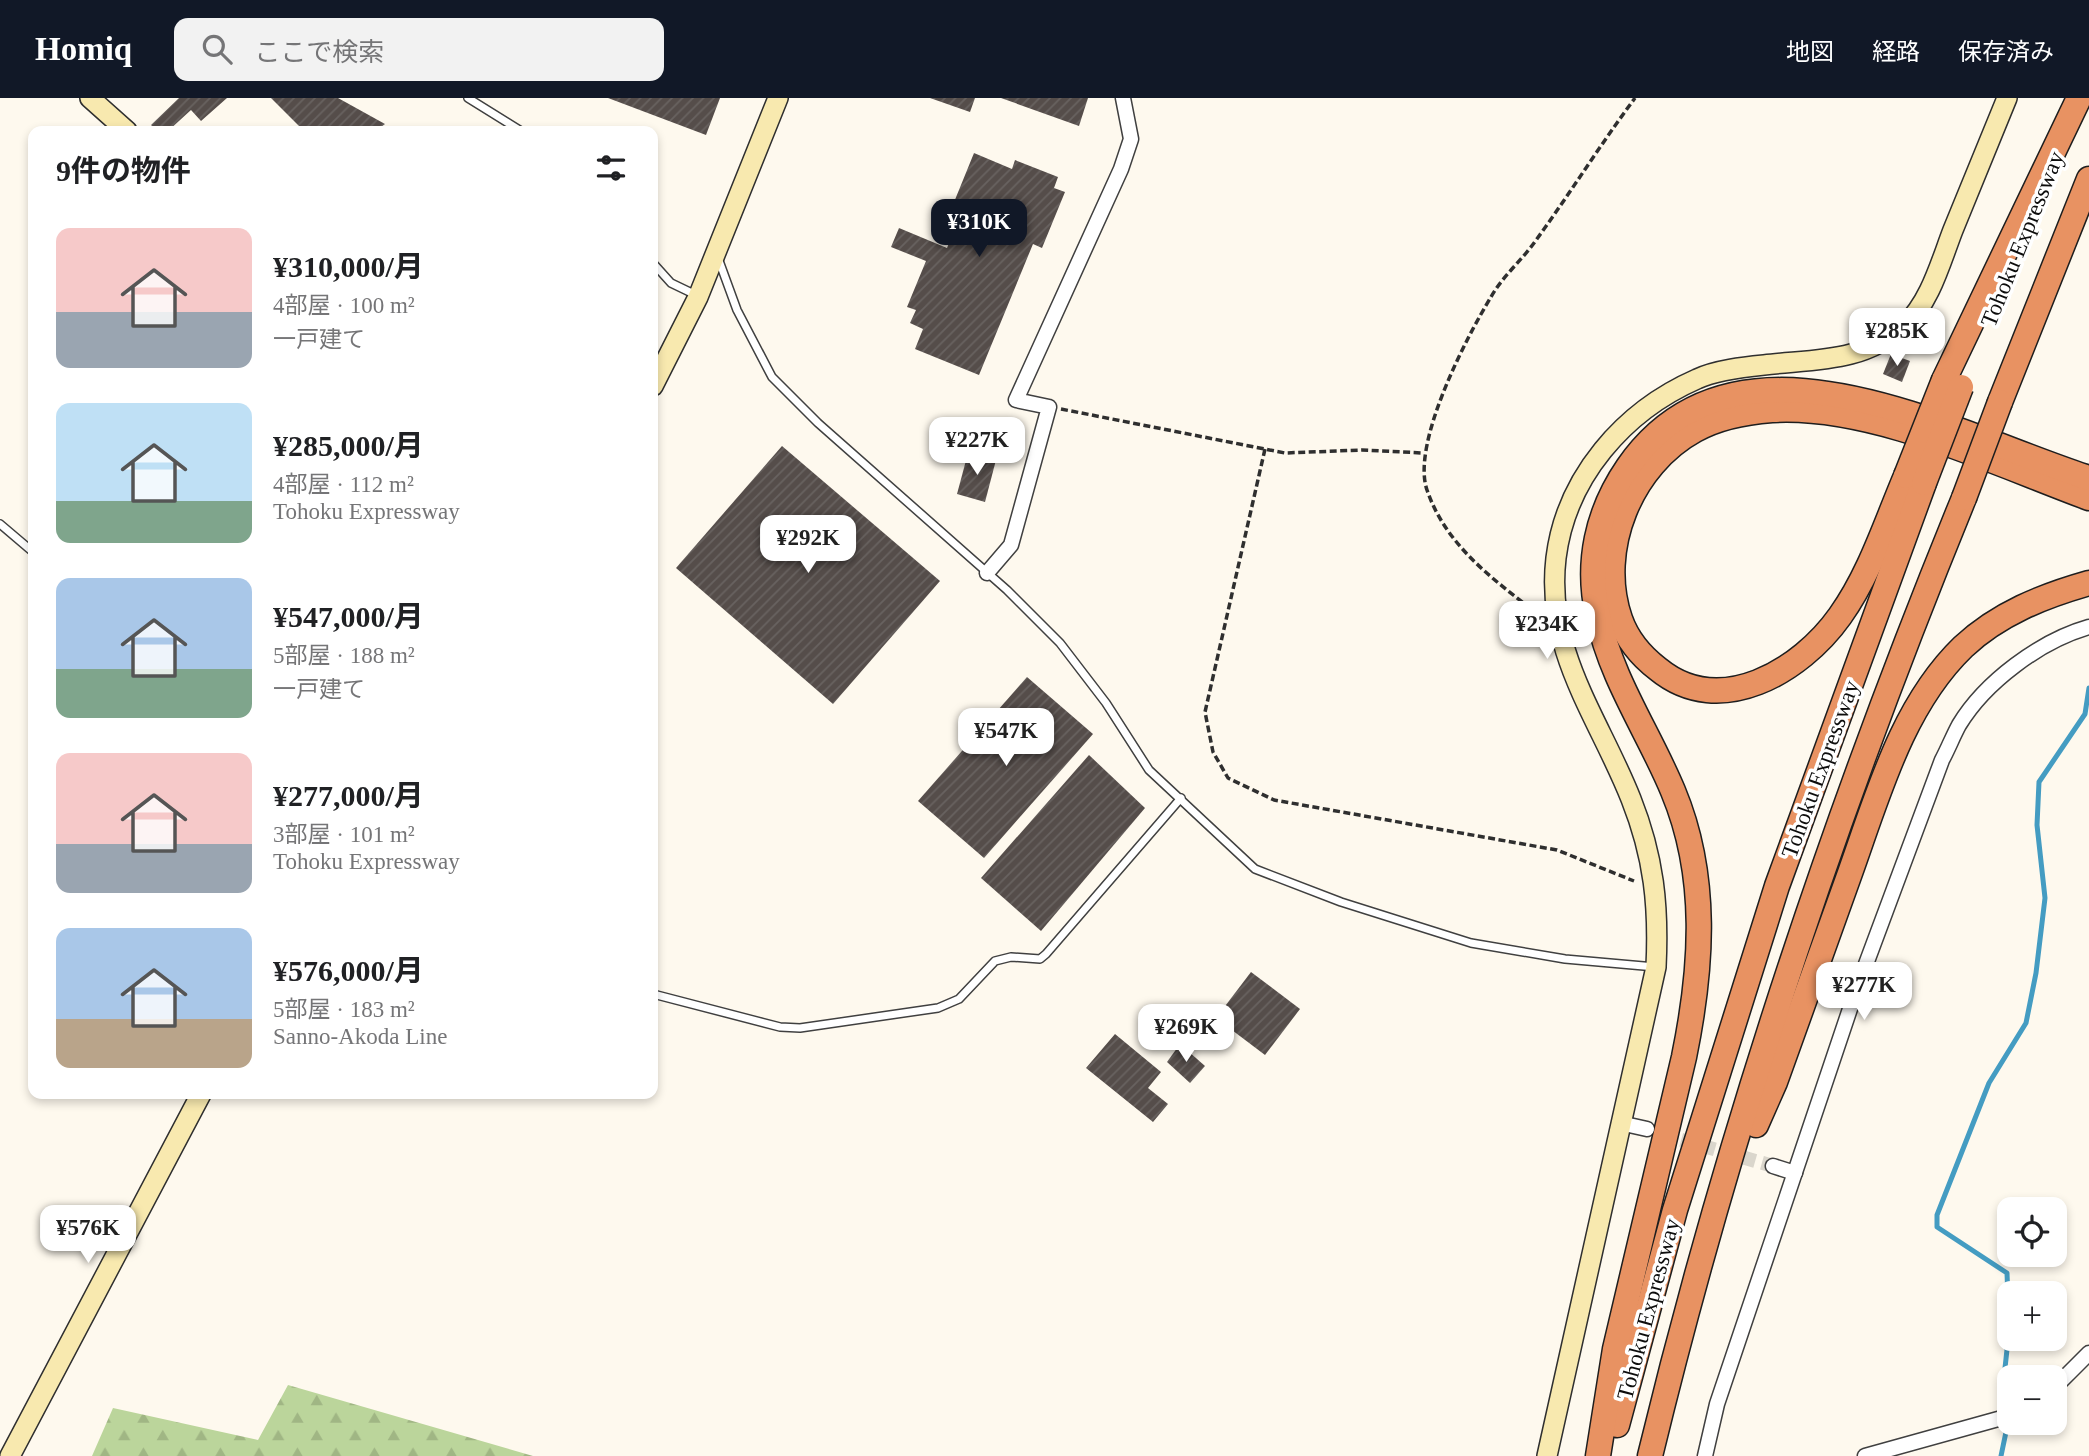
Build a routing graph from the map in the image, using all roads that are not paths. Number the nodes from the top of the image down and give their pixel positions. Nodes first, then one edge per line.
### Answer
1 (90, 98) edge
2 (468, 98) edge
3 (778, 98) edge
4 (1123, 98) edge
5 (2007, 98) edge
6 (2079, 98) edge
7 (121, 126) edge
8 (513, 126) edge
9 (2089, 179) edge
10 (716, 253) junction
11 (658, 268) edge
12 (698, 297) junction
13 (658, 376) edge
14 (2089, 478) edge
15 (1915, 479) junction
16 (2089, 498) edge
17 (0, 524) edge
18 (28, 548) edge
19 (987, 573) junction
20 (2089, 583) edge
21 (2089, 627) edge
22 (1181, 798) junction
23 (1656, 967) junction
24 (658, 995) edge
25 (198, 1099) edge
26 (1620, 1123) junction
27 (1647, 1129) tunnel mouth
28 (1773, 1166) tunnel mouth
29 (1795, 1173) junction
30 (1714, 1222) junction
31 (2089, 1353) edge
32 (2067, 1375) edge
33 (1997, 1419) edge
34 (10, 1456) edge
35 (1547, 1456) edge
36 (1598, 1456) edge
37 (1609, 1456) edge
38 (1650, 1456) edge
39 (1705, 1456) edge
40 (1866, 1456) edge

1 - 7 street
2 - 8 lane
3 - 10 street
4 - 19 street
5 - 23 street
6 - 15 highway, Tohoku Expressway, bridge
9 - 30 highway, Tohoku Expressway, bridge
10 - 12 street
10 - 19 lane
11 - 12 lane
12 - 13 street
14 - 36 highway
15 - 16 highway
15 - 37 highway, Tohoku Expressway
17 - 18 lane
19 - 22 lane
20 - 30 highway
21 - 29 street
22 - 23 lane
22 - 24 lane
23 - 26 street
25 - 34 street
26 - 27 street
26 - 35 street
28 - 29 street
29 - 39 street
30 - 38 highway, Tohoku Expressway
31 - 32 street
33 - 40 street

